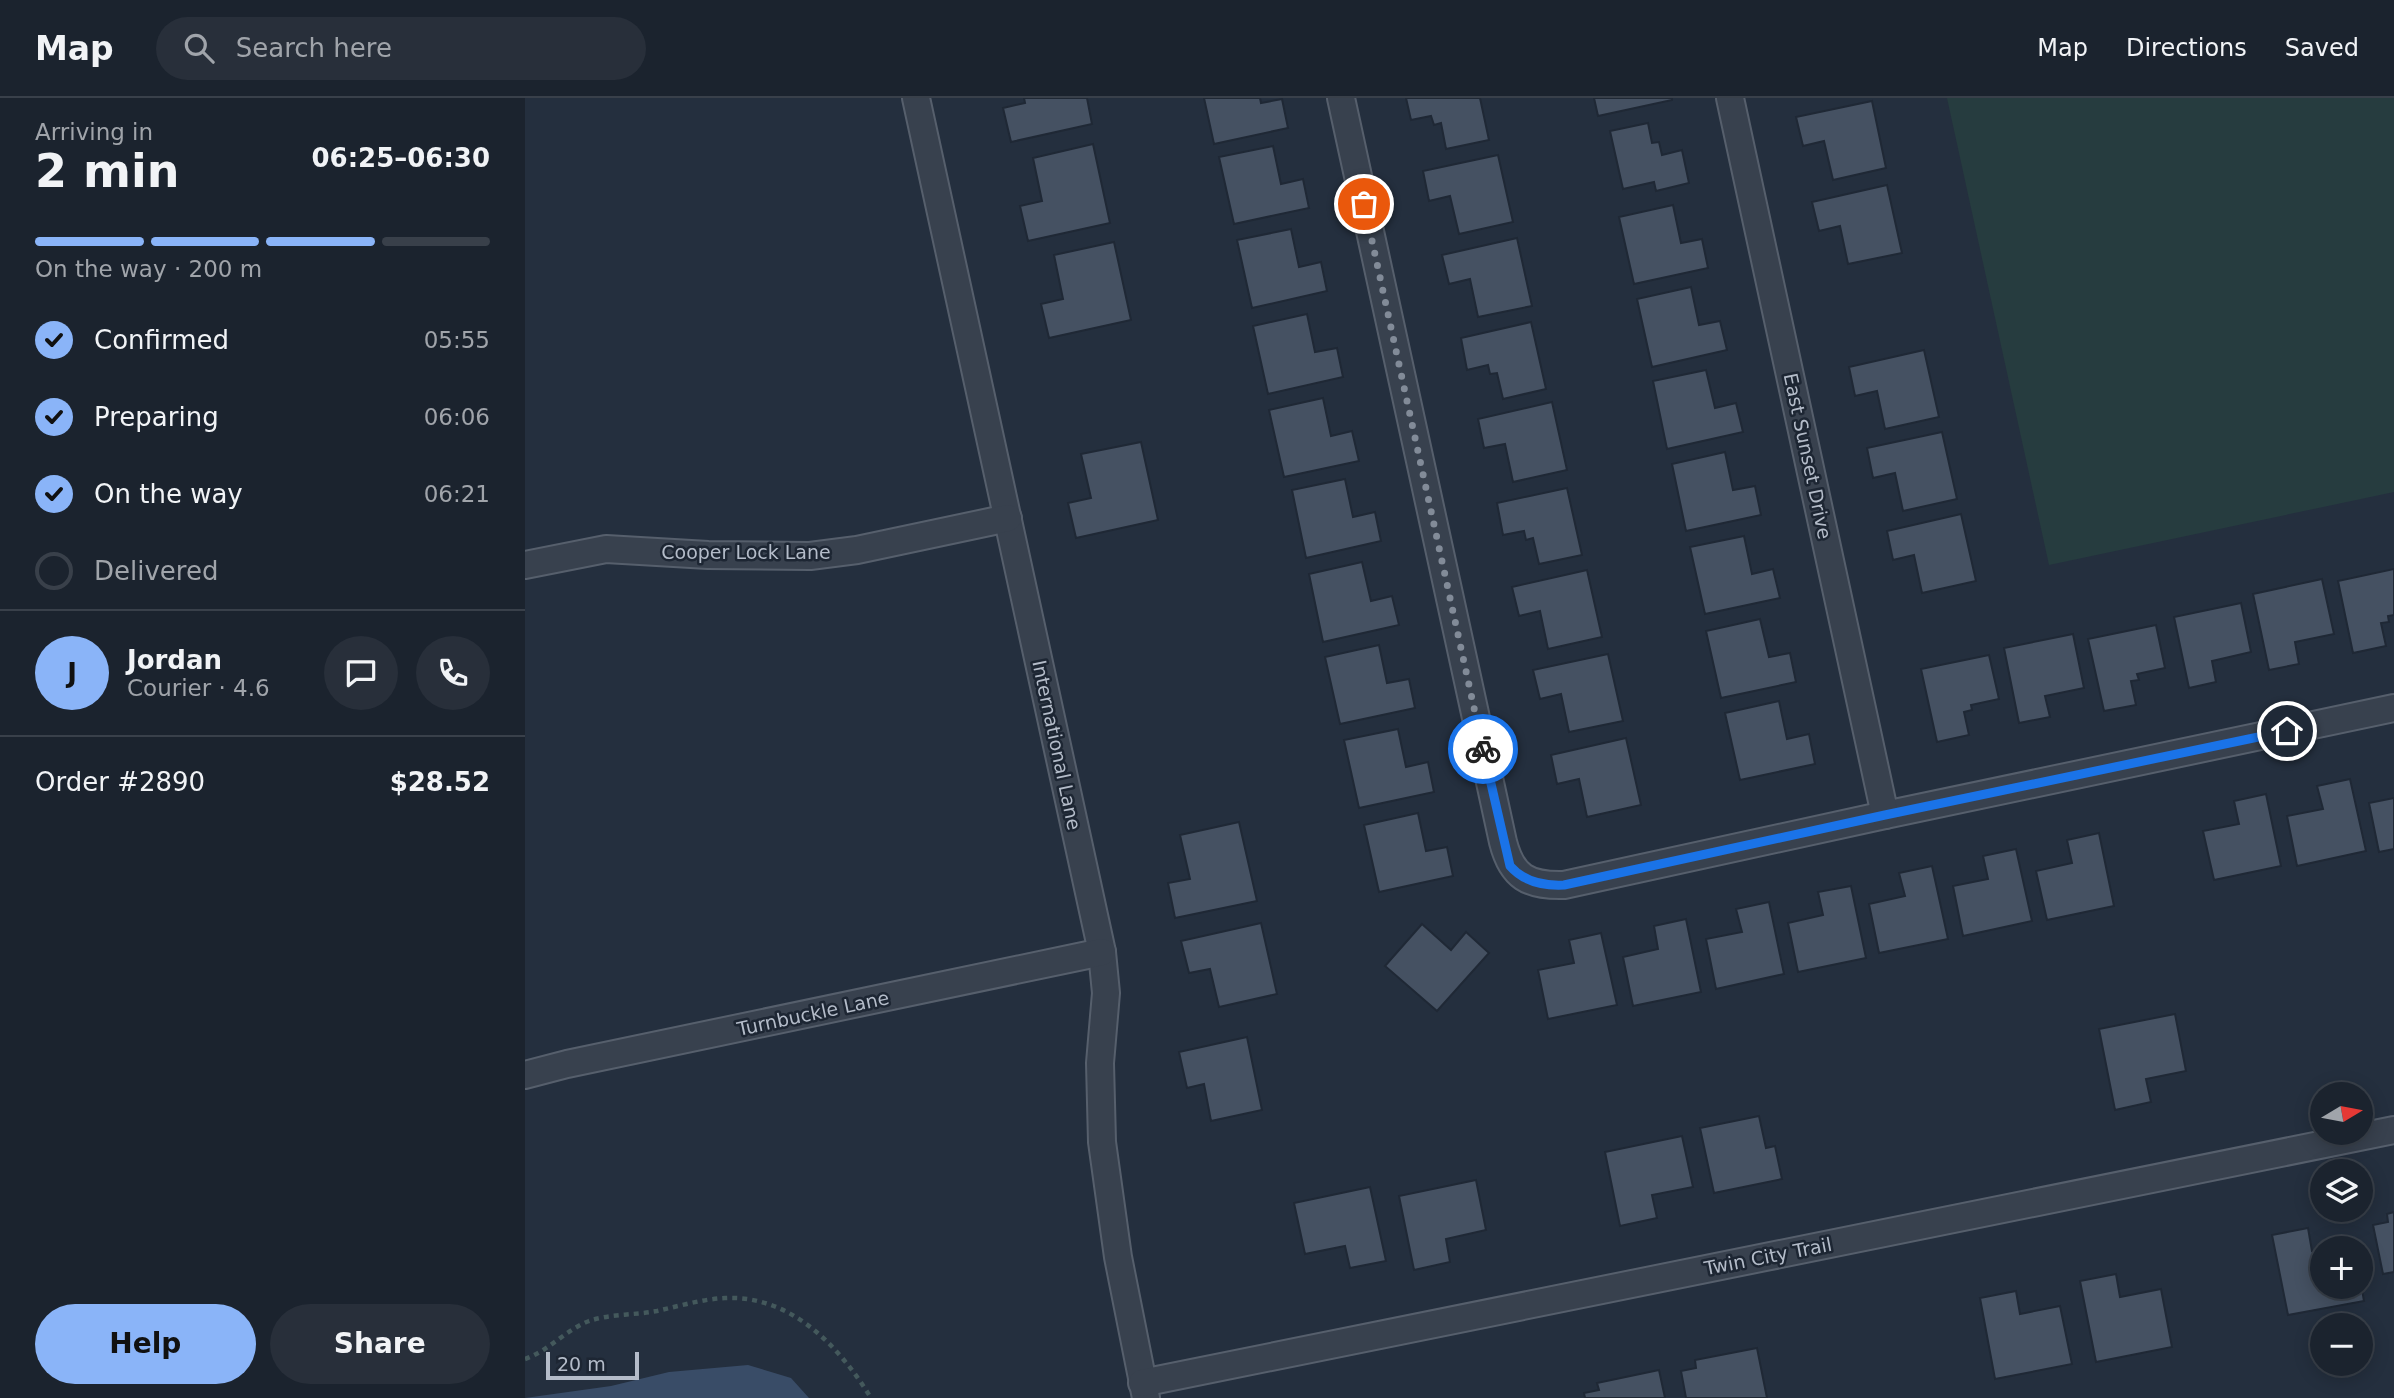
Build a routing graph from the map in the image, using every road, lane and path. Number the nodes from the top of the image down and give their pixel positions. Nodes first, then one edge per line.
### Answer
1 (916, 98) edge
2 (1341, 98) edge
3 (1730, 98) edge
4 (1008, 518) junction
5 (525, 565) edge
6 (2394, 708) edge
7 (1885, 815) junction
8 (1102, 952) junction
9 (525, 1075) edge
10 (2394, 1130) edge
11 (525, 1359) edge
12 (1144, 1390) edge
13 (871, 1398) edge

1 - 4 street, International Lane
2 - 7 street
3 - 7 street, East Sunset Drive
4 - 5 street, Cooper Lock Lane
4 - 8 street, International Lane
6 - 7 street
8 - 9 street, Turnbuckle Lane
8 - 12 street, International Lane
10 - 12 street, Twin City Trail
11 - 13 path

